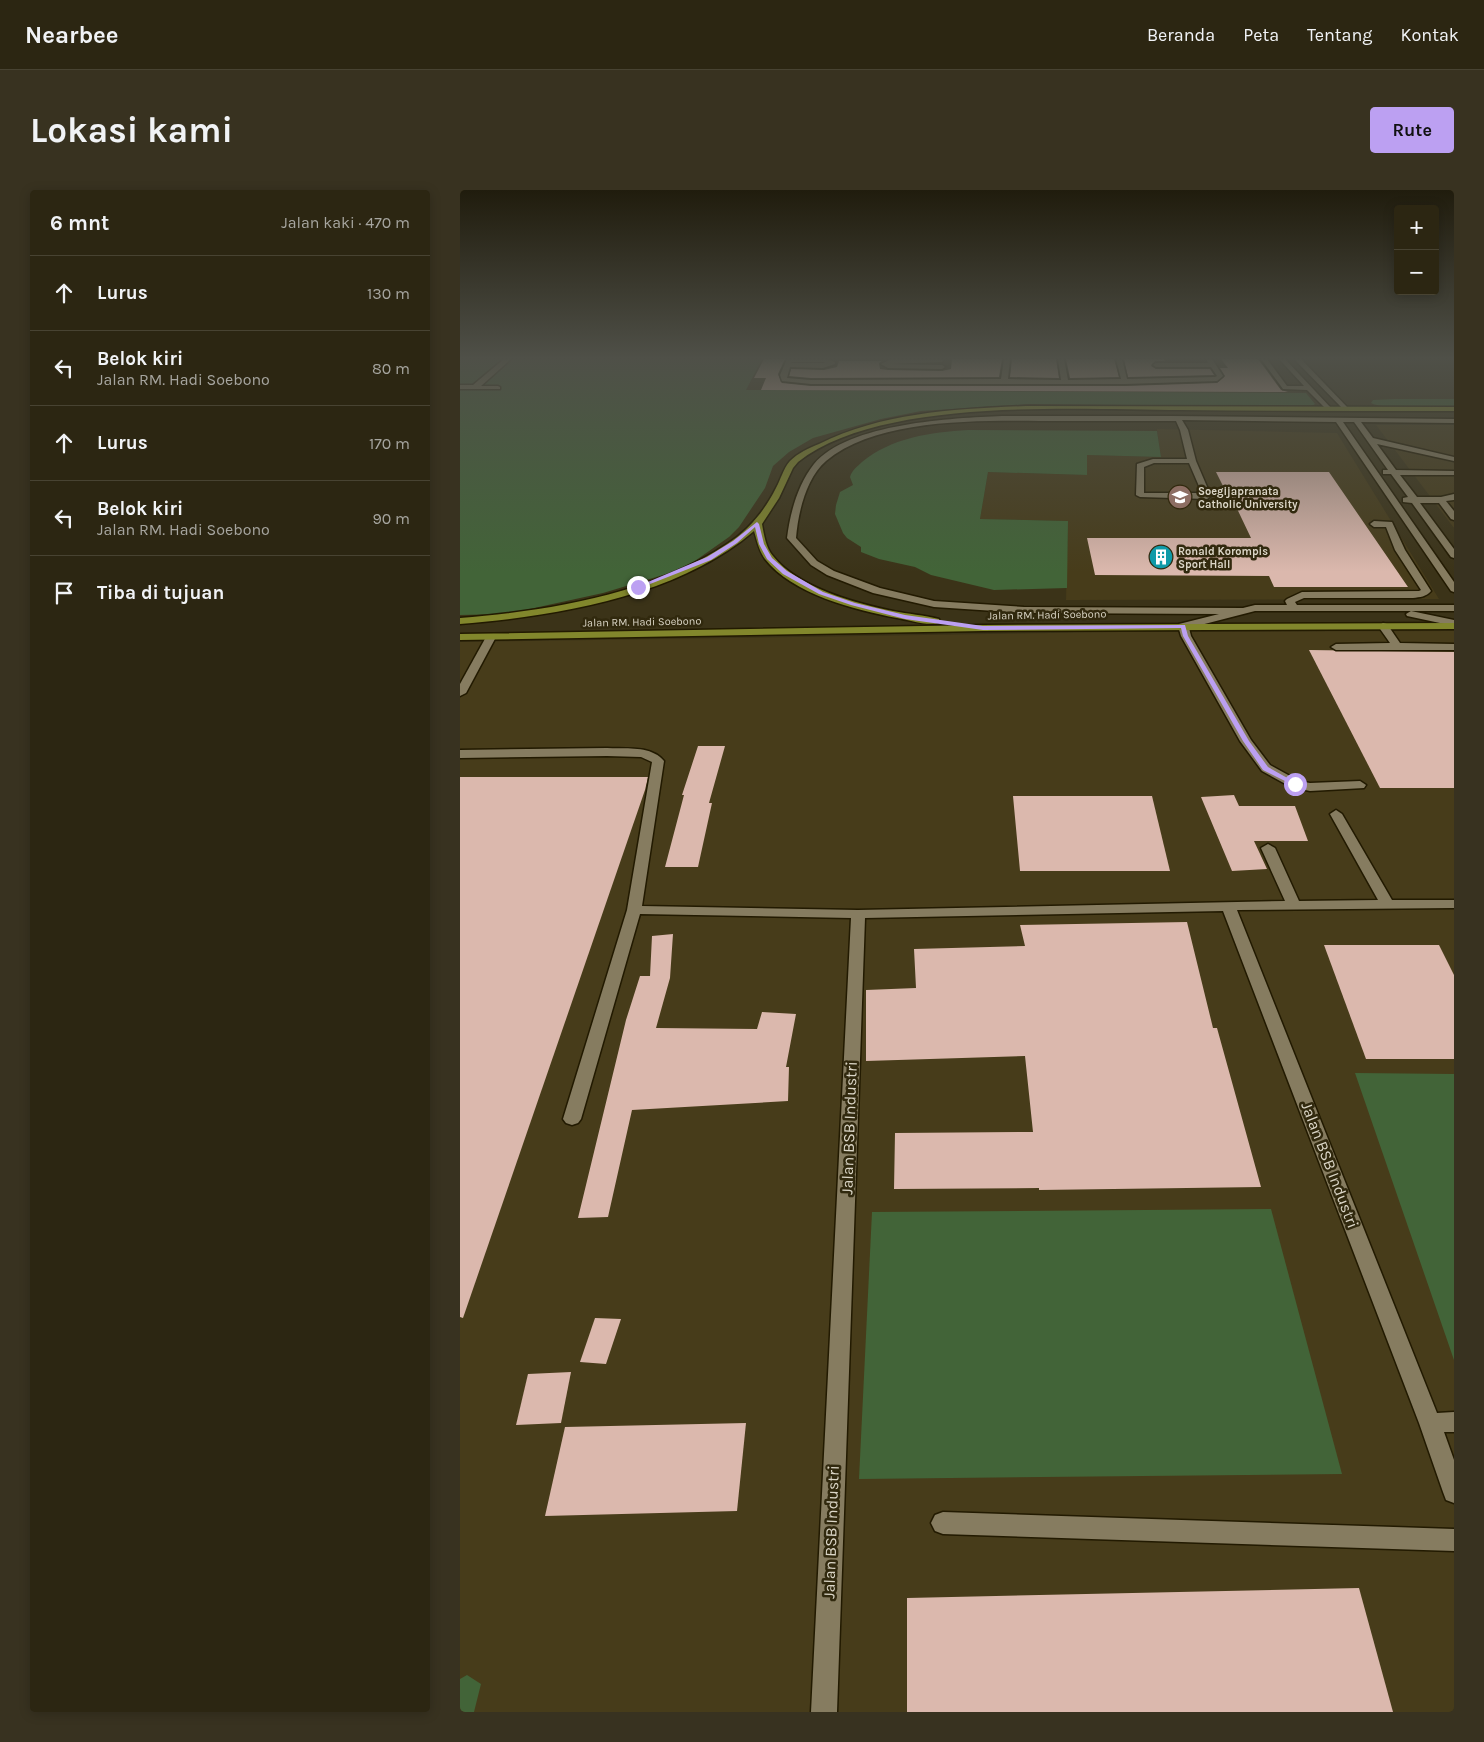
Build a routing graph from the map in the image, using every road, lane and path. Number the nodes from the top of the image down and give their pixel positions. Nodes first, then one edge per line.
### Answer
1 (866, 430) edge
2 (894, 430) edge
3 (1184, 430) edge
4 (1345, 430) edge
5 (1363, 430) edge
6 (1370, 440) junction
7 (1454, 459) edge
8 (1192, 461) junction
9 (1375, 472) junction
10 (1394, 472) junction
11 (1454, 473) edge
12 (1454, 497) edge
13 (1394, 500) junction
14 (1413, 500) junction
15 (1442, 500) junction
16 (1454, 517) edge
17 (757, 524) junction
18 (1374, 524) dead end
19 (1452, 549) edge
20 (1428, 552) junction
21 (1454, 589) edge
22 (1366, 595) junction
23 (1454, 608) edge
24 (1294, 609) junction
25 (1372, 609) junction
26 (1244, 610) junction
27 (460, 621) edge
28 (1454, 624) edge
29 (1183, 626) junction
30 (1383, 626) junction
31 (983, 628) junction
32 (460, 637) edge
33 (491, 637) junction
34 (1396, 646) junction
35 (1336, 647) dead end
36 (1454, 647) edge
37 (464, 678) edge
38 (460, 692) edge
39 (460, 754) edge
40 (1360, 785) dead end
41 (1336, 814) dead end
42 (1268, 848) dead end
43 (1454, 904) edge
44 (1294, 905) junction
45 (1388, 905) junction
46 (1229, 908) junction
47 (634, 910) junction
48 (858, 914) junction
49 (572, 1119) dead end
50 (1454, 1422) edge
51 (1430, 1423) junction
52 (1454, 1492) edge
53 (943, 1523) dead end
54 (1454, 1540) edge
55 (824, 1712) edge

1 - 17 main road, Jalan RM. Hadi Soebono
2 - 26 street
3 - 8 street
4 - 9 street
5 - 6 street
6 - 7 street
6 - 10 street
8 - 8 street
9 - 10 street
9 - 13 street
10 - 11 street
10 - 14 street
12 - 15 street
13 - 14 street
13 - 20 street
14 - 15 street
14 - 19 street
15 - 16 street
17 - 27 main road, Jalan RM. Hadi Soebono
17 - 31 main road
18 - 22 street
19 - 20 street
20 - 21 street
22 - 24 street
22 - 25 street
23 - 25 street
24 - 25 street
24 - 26 street
25 - 28 street
26 - 29 street
28 - 30 main road, Jalan RM. Hadi Soebono
29 - 30 main road, Jalan RM. Hadi Soebono
29 - 31 main road, Jalan RM. Hadi Soebono
29 - 40 street
30 - 34 street
31 - 33 main road, Jalan RM. Hadi Soebono
32 - 33 main road, Jalan RM. Hadi Soebono
33 - 37 street
34 - 35 street
34 - 36 street
37 - 38 street
39 - 47 street
41 - 45 street
42 - 44 street
43 - 45 street
44 - 45 street
44 - 46 street
46 - 48 street
46 - 51 street, Jalan BSB Industri
47 - 48 street
47 - 49 street
48 - 55 street, Jalan BSB Industri
50 - 51 street
51 - 52 street, Jalan BSB Industri
53 - 54 street

